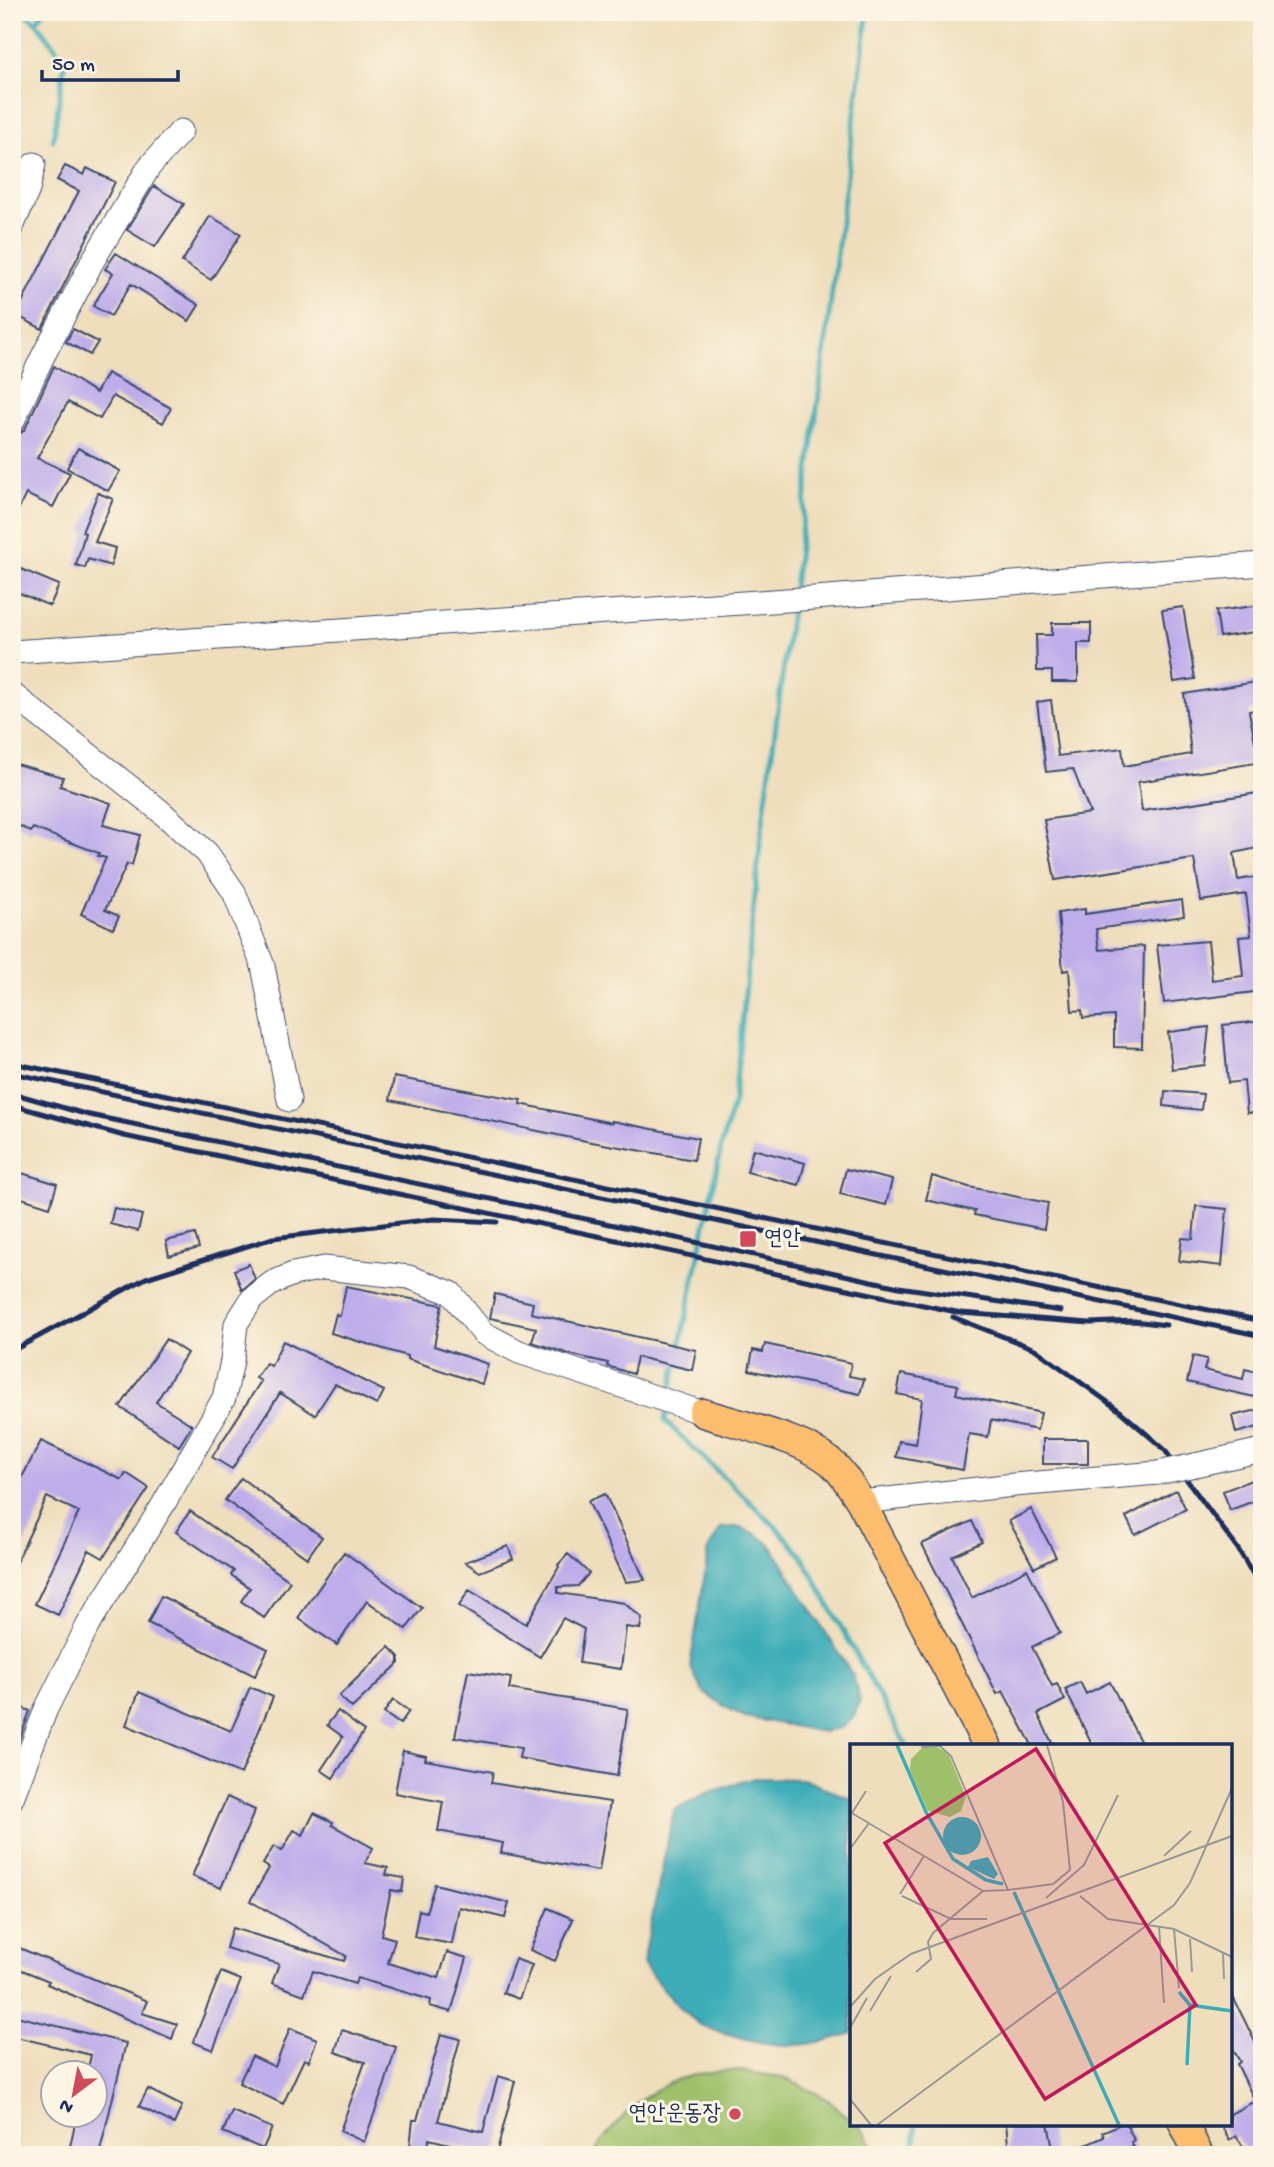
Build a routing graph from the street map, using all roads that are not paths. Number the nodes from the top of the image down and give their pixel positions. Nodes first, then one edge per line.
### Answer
1 (181, 131) dead end
2 (34, 164) dead end
3 (12, 227) edge
4 (12, 424) edge
5 (1262, 564) edge
6 (12, 652) edge
7 (12, 694) edge
8 (289, 1100) dead end
9 (703, 1413) joint
10 (1262, 1450) edge
11 (861, 1502) junction
12 (986, 1744) edge
13 (12, 1798) edge
14 (1184, 2125) edge
15 (1199, 2155) edge

1 - 4 street
2 - 3 street
5 - 6 street
7 - 8 street
9 - 11 main road
9 - 13 street
10 - 11 street, bridge
11 - 12 main road
14 - 15 main road

